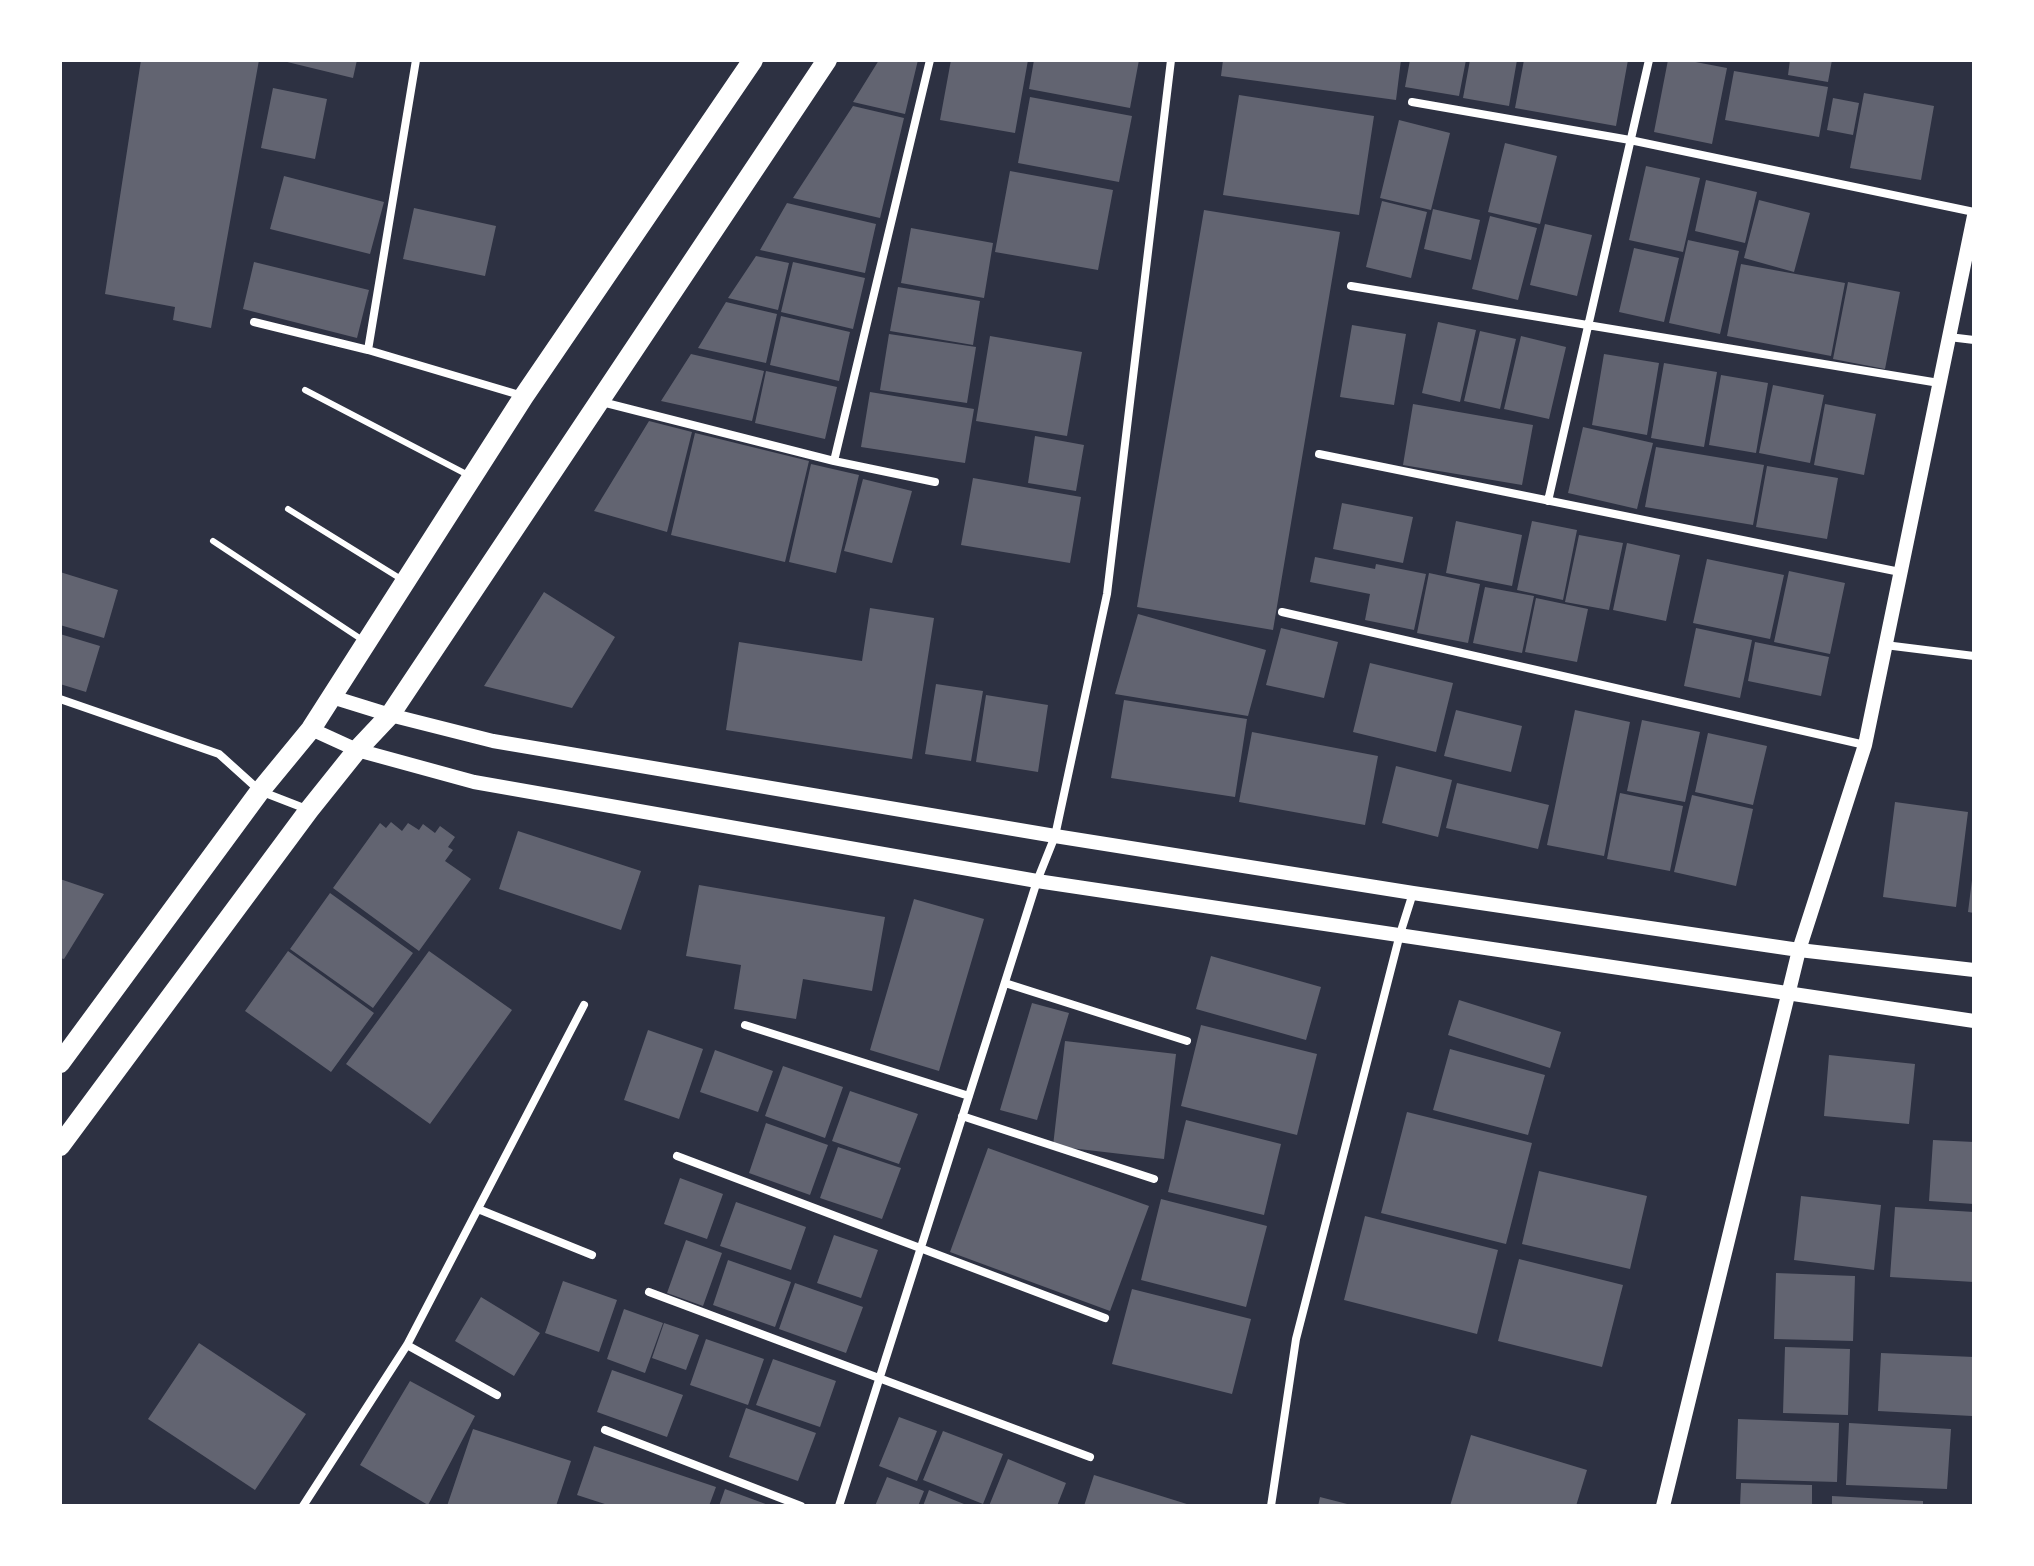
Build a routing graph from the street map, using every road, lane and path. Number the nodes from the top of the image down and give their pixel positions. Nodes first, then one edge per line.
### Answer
1 (416, 60) edge
2 (753, 60) edge
3 (827, 60) edge
4 (930, 60) edge
5 (1171, 60) edge
6 (1649, 60) edge
7 (1412, 102) dead end
8 (1630, 140) junction
9 (1974, 214) edge
10 (1351, 286) dead end
11 (254, 322) dead end
12 (1588, 326) junction
13 (1949, 337) junction
14 (1974, 340) edge
15 (368, 350) junction
16 (1939, 383) junction
17 (305, 390) dead end
18 (524, 396) junction
19 (600, 401) junction
20 (1319, 454) dead end
21 (834, 461) junction
22 (473, 477) junction
23 (935, 482) dead end
24 (1548, 501) junction
25 (288, 509) dead end
26 (213, 541) dead end
27 (1900, 572) junction
28 (406, 582) junction
29 (1282, 612) dead end
30 (367, 644) junction
31 (1885, 645) junction
32 (1974, 656) edge
33 (332, 697) junction
34 (60, 699) edge
35 (390, 715) junction
36 (311, 729) junction
37 (1865, 745) junction
38 (357, 750) junction
39 (260, 791) junction
40 (309, 810) junction
41 (1055, 836) junction
42 (1037, 881) junction
43 (1413, 893) junction
44 (1400, 934) junction
45 (1799, 950) junction
46 (1974, 970) edge
47 (1005, 983) junction
48 (1789, 994) junction
49 (584, 1005) dead end
50 (1974, 1021) edge
51 (745, 1025) dead end
52 (1187, 1041) dead end
53 (60, 1063) edge
54 (969, 1096) junction
55 (962, 1116) junction
56 (60, 1146) edge
57 (677, 1156) dead end
58 (1154, 1179) dead end
59 (478, 1209) junction
60 (919, 1248) junction
61 (592, 1255) dead end
62 (649, 1292) dead end
63 (1105, 1318) dead end
64 (407, 1345) junction
65 (880, 1378) junction
66 (497, 1395) dead end
67 (605, 1430) dead end
68 (1090, 1457) dead end
69 (303, 1506) edge
70 (801, 1506) edge
71 (839, 1506) edge
72 (1271, 1506) edge
73 (1663, 1506) edge

1 - 15 street
2 - 18 main road
3 - 19 main road
4 - 21 street
5 - 41 street
6 - 8 street
7 - 8 street
8 - 9 street
8 - 12 street
9 - 13 street
10 - 12 street
11 - 15 street
12 - 16 street
12 - 24 street
13 - 14 street
13 - 16 street
15 - 18 street
16 - 27 street
17 - 22 lane
18 - 22 main road
19 - 21 street
19 - 35 main road
20 - 24 street
21 - 23 street
22 - 28 main road
24 - 27 street
25 - 28 lane
26 - 30 lane
27 - 31 street
28 - 30 main road
29 - 37 street
30 - 33 main road
31 - 32 street
31 - 37 street
33 - 35 street
33 - 36 main road
34 - 39 street
35 - 38 main road
35 - 41 street
36 - 38 street
36 - 39 main road
37 - 45 street
38 - 40 main road
38 - 42 street
39 - 40 street
39 - 53 main road
40 - 56 main road
41 - 42 street
41 - 43 street
42 - 44 street
42 - 47 street
43 - 44 street
43 - 45 street
44 - 48 street
44 - 72 street
45 - 46 street
45 - 48 street
47 - 52 street
47 - 54 street
48 - 50 street
48 - 73 street
49 - 59 street
51 - 54 street
54 - 55 street
55 - 58 street
55 - 60 street
57 - 60 street
59 - 61 street
59 - 64 street
60 - 63 street
60 - 65 street
62 - 65 street
64 - 66 street
64 - 69 street
65 - 68 street
65 - 71 street
67 - 70 street

